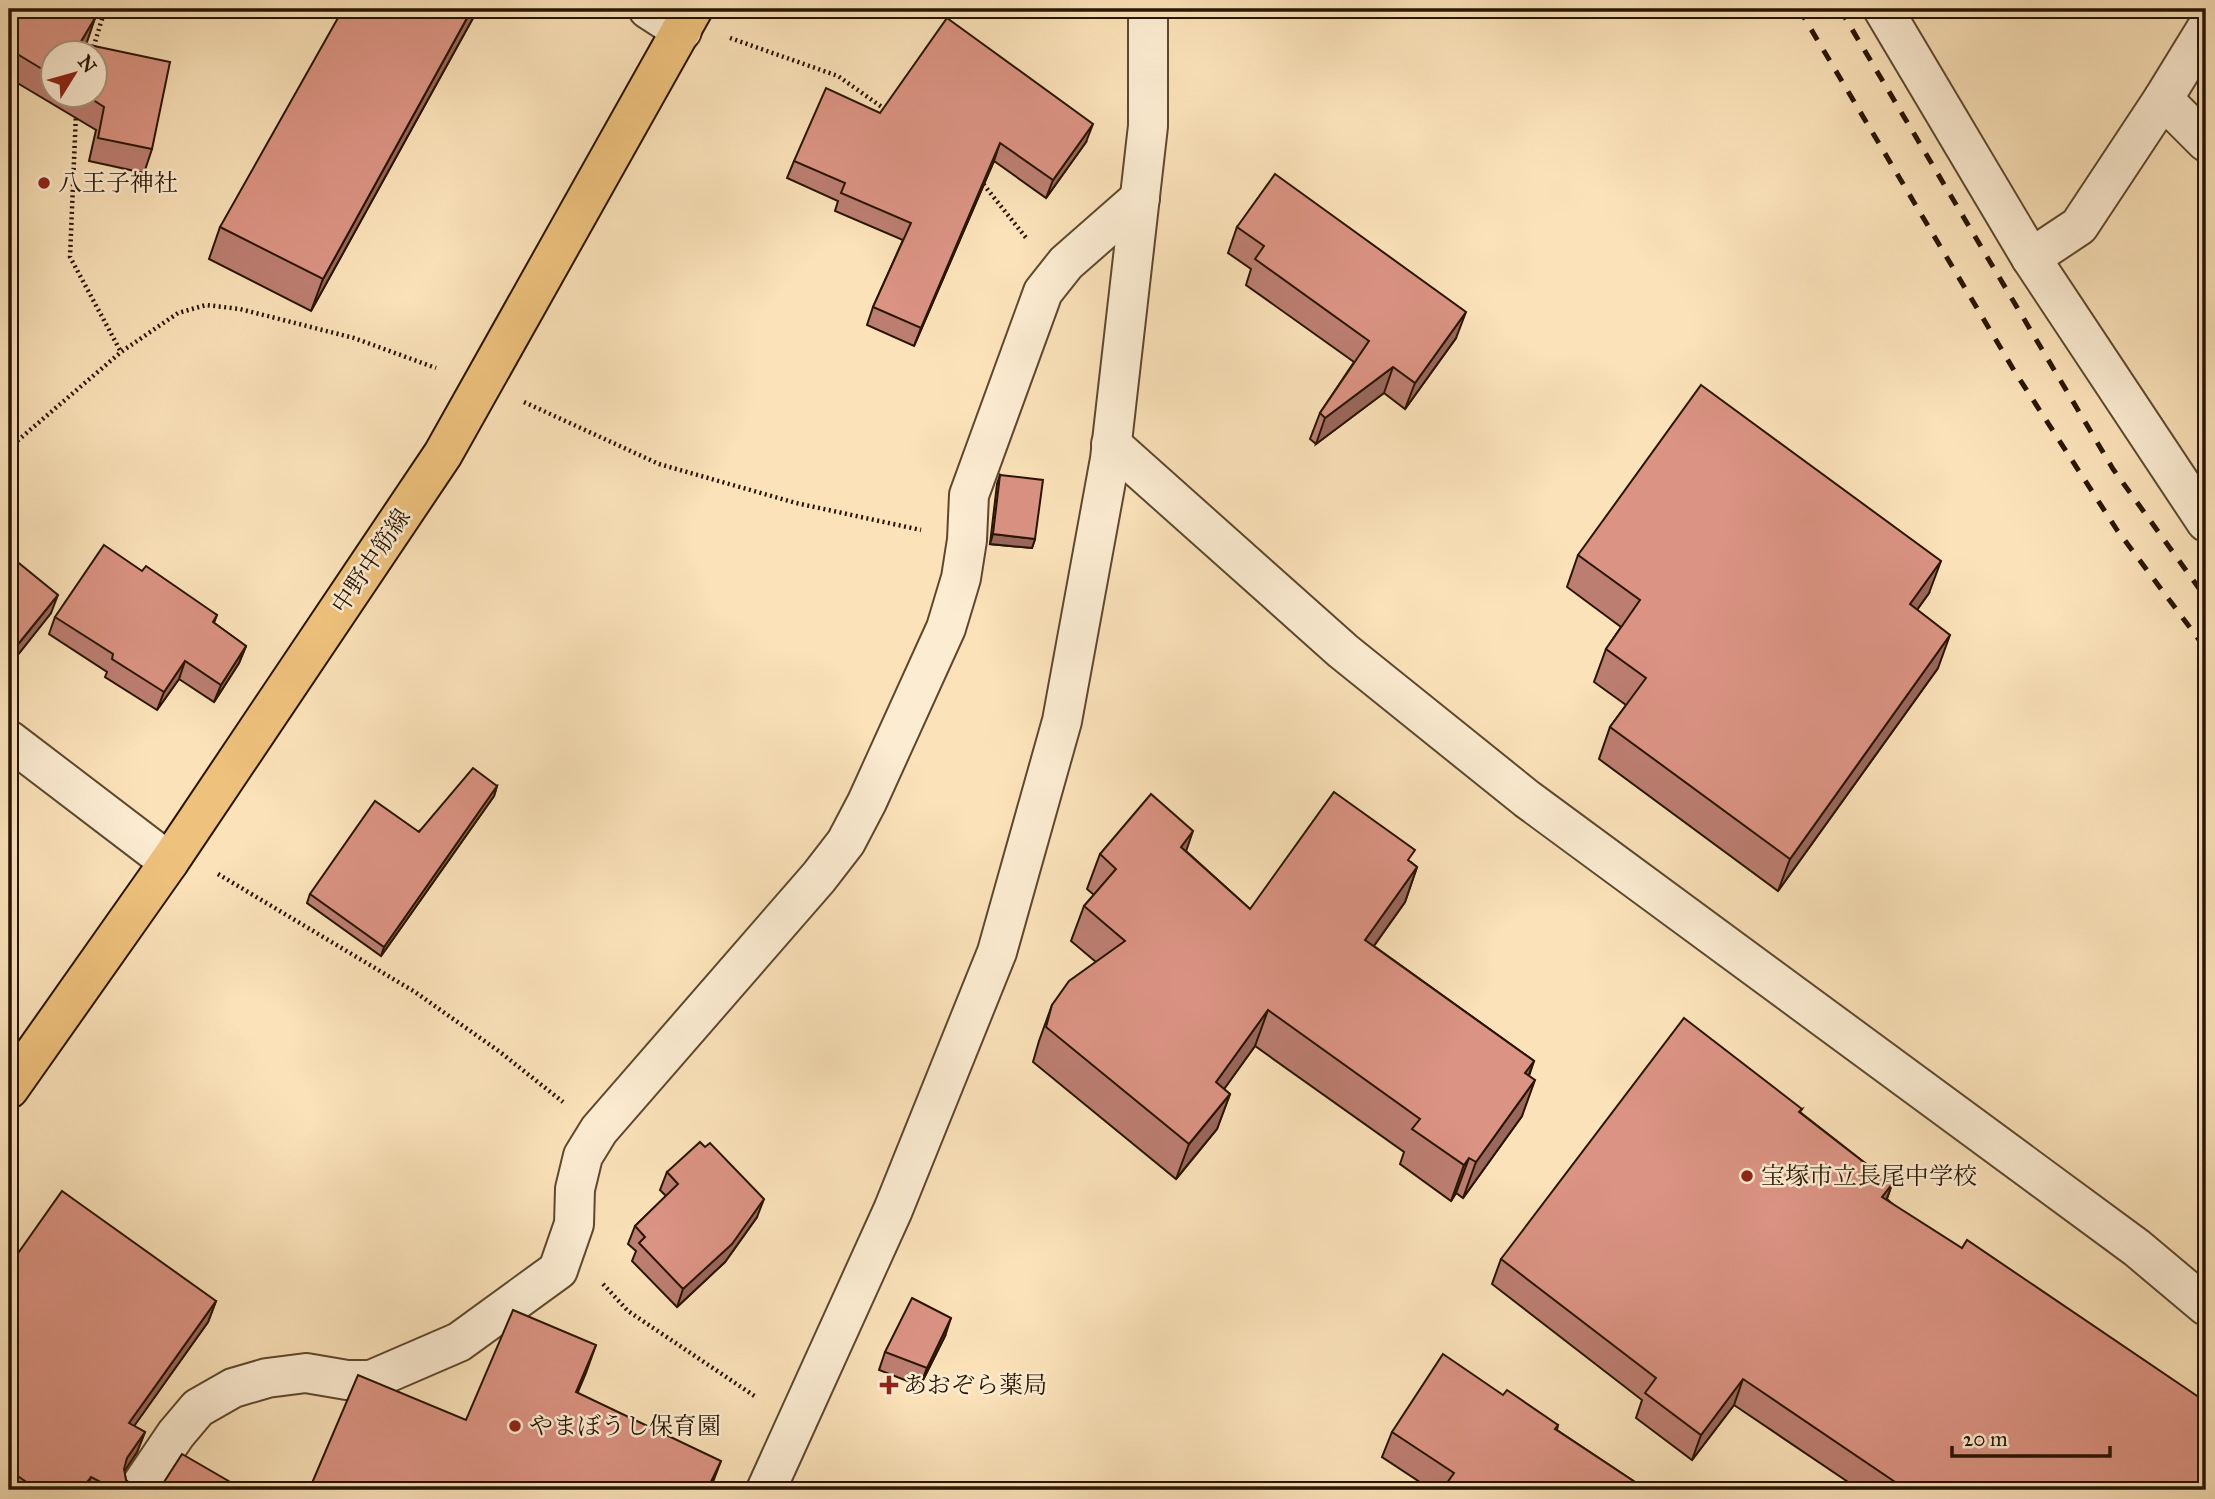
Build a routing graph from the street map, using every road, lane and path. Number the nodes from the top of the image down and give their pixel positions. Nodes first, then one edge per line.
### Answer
1 (105, 9) edge
2 (648, 9) edge
3 (1148, 9) edge
4 (1883, 9) edge
5 (688, 20) edge
6 (2206, 29) edge
7 (725, 36) dead end
8 (96, 38) edge
9 (2163, 99) junction
10 (77, 108) edge
11 (895, 116) edge
12 (2206, 142) edge
13 (973, 172) edge
14 (1140, 198) junction
15 (2031, 258) junction
16 (1057, 275) junction
17 (121, 352) junction
18 (438, 369) dead end
19 (520, 400) dead end
20 (1111, 444) junction
21 (9, 448) edge
22 (2206, 522) edge
23 (967, 540) junction
24 (9, 740) edge
25 (169, 862) junction
26 (214, 872) dead end
27 (9, 1089) edge
28 (599, 1130) junction
29 (574, 1224) junction
30 (2206, 1306) edge
31 (797, 1424) junction
32 (138, 1490) edge
33 (766, 1490) edge

1 - 8 path
2 - 5 street
3 - 14 street
4 - 15 street
5 - 25 main road, 中野中筋線
6 - 9 street
7 - 11 path
9 - 12 street
9 - 15 street
10 - 17 path
13 - 16 path
14 - 16 street
14 - 20 street
15 - 22 street
16 - 23 street
17 - 18 path
17 - 21 path
19 - 23 path
20 - 30 street
20 - 31 street
23 - 28 street
24 - 25 street
25 - 27 main road, 中野中筋線
26 - 28 path
28 - 29 street
29 - 31 path
29 - 32 street
31 - 33 street

